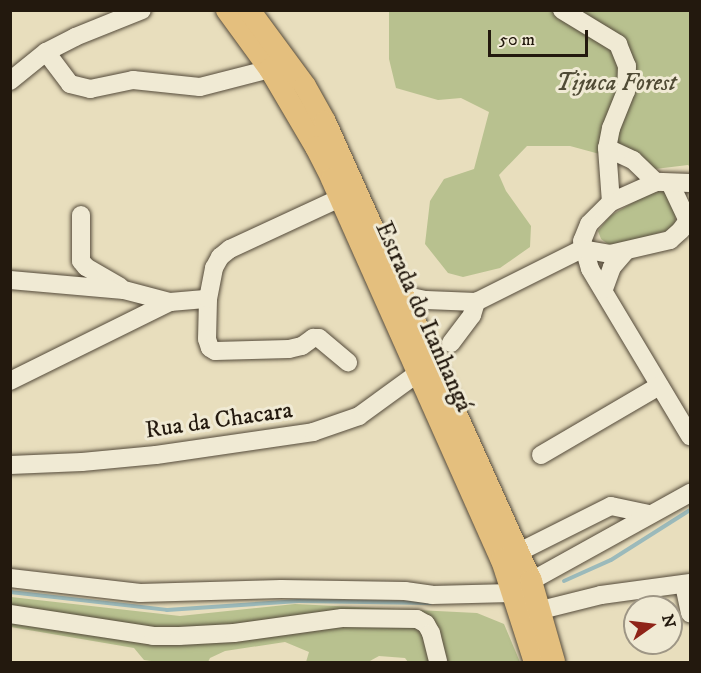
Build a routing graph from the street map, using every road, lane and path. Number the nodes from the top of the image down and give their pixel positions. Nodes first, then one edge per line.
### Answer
1 (142, 10) edge
2 (227, 10) edge
3 (249, 10) edge
4 (562, 10) edge
5 (46, 52) junction
6 (270, 69) junction
7 (10, 81) edge
8 (607, 148) junction
9 (663, 182) junction
10 (690, 183) edge
11 (340, 198) junction
12 (611, 202) junction
13 (81, 215) dead end
14 (689, 219) edge
15 (582, 249) junction
16 (626, 250) junction
17 (10, 280) edge
18 (604, 289) junction
19 (124, 290) junction
20 (402, 295) junction
21 (208, 299) junction
22 (170, 302) junction
23 (476, 302) junction
24 (452, 343) dead end
25 (348, 362) dead end
26 (418, 373) junction
27 (10, 381) edge
28 (659, 387) junction
29 (688, 424) edge
30 (542, 455) dead end
31 (10, 465) edge
32 (690, 493) edge
33 (650, 514) junction
34 (587, 517) junction
35 (600, 542) junction
36 (510, 557) junction
37 (10, 578) edge
38 (687, 584) edge
39 (522, 587) junction
40 (541, 610) junction
41 (690, 613) edge
42 (10, 614) edge
43 (438, 663) edge
44 (535, 663) edge
45 (554, 663) edge

1 - 5 street
2 - 6 main road, Estrada do Itanhangá
3 - 20 main road, Estrada do Itanhangá
4 - 8 street
5 - 6 street
5 - 7 street
6 - 11 main road, Estrada do Itanhangá
8 - 9 street
8 - 12 street
9 - 10 street
9 - 12 street
9 - 14 street
11 - 21 street
11 - 26 main road, Estrada do Itanhangá
12 - 15 street
13 - 19 street
14 - 16 street
15 - 16 street
15 - 18 street
15 - 23 street
16 - 18 street
17 - 19 street
18 - 28 street
19 - 22 street
20 - 23 street
20 - 36 main road, Estrada do Itanhangá
21 - 22 street
21 - 25 street
22 - 27 street
23 - 24 street
26 - 31 street, Rua da Chacara
26 - 36 main road, Estrada do Itanhangá
28 - 29 street
28 - 30 street
32 - 33 street
33 - 34 street
33 - 35 street
34 - 35 street
34 - 36 street
35 - 39 street
36 - 39 main road, Estrada do Itanhangá
37 - 39 street
38 - 40 street
38 - 41 street
39 - 40 main road, Estrada do Itanhangá
39 - 44 main road, Estrada do Itanhangá
40 - 45 main road, Estrada do Itanhangá
42 - 43 street

